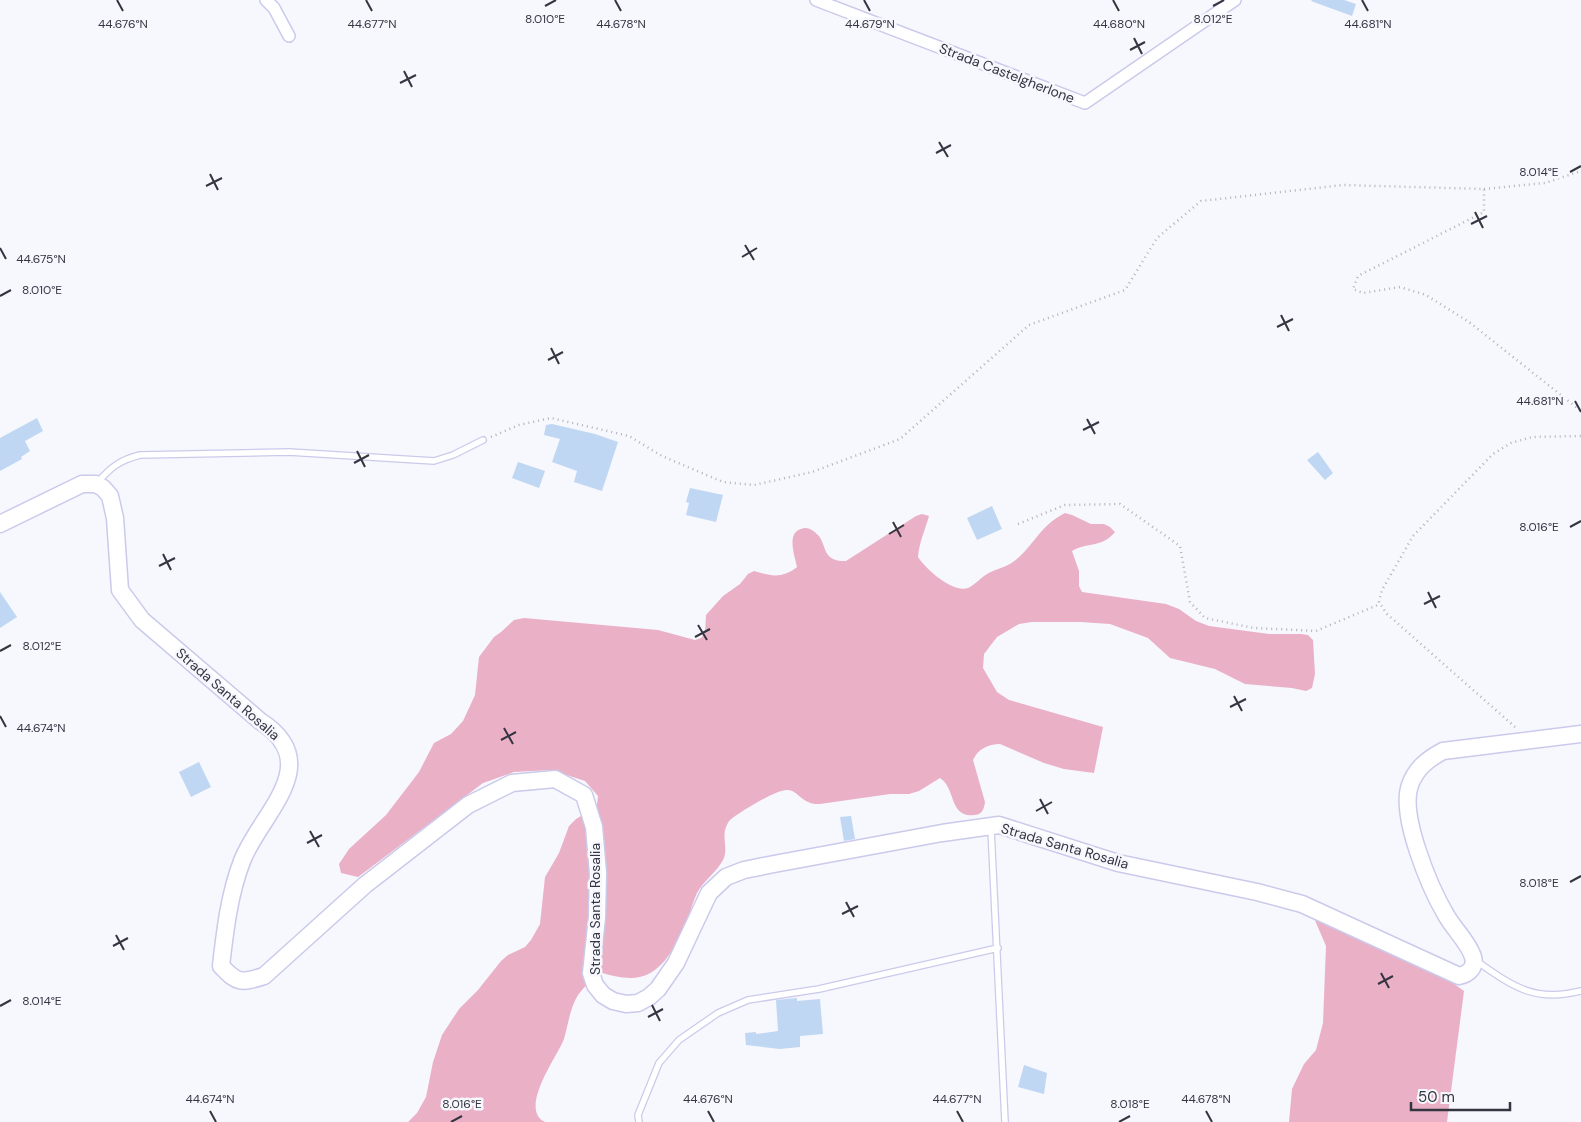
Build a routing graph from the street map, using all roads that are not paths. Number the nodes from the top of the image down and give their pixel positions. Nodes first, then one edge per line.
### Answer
1 (266, 0) edge
2 (816, 0) edge
3 (1235, 0) edge
4 (289, 36) dead end
5 (483, 440) road end
6 (96, 484) junction
7 (0, 524) edge
8 (1581, 734) edge
9 (991, 826) junction
10 (998, 948) junction
11 (1474, 959) junction
12 (1581, 991) edge
13 (639, 1122) edge
14 (1006, 1122) edge

1 - 4 street
2 - 3 street, Strada Castelgherlone
5 - 6 lane
6 - 7 street
6 - 9 street, Strada Santa Rosalia
8 - 11 street
9 - 10 lane
9 - 11 street, Strada Santa Rosalia
10 - 13 lane
10 - 14 lane
11 - 12 lane

